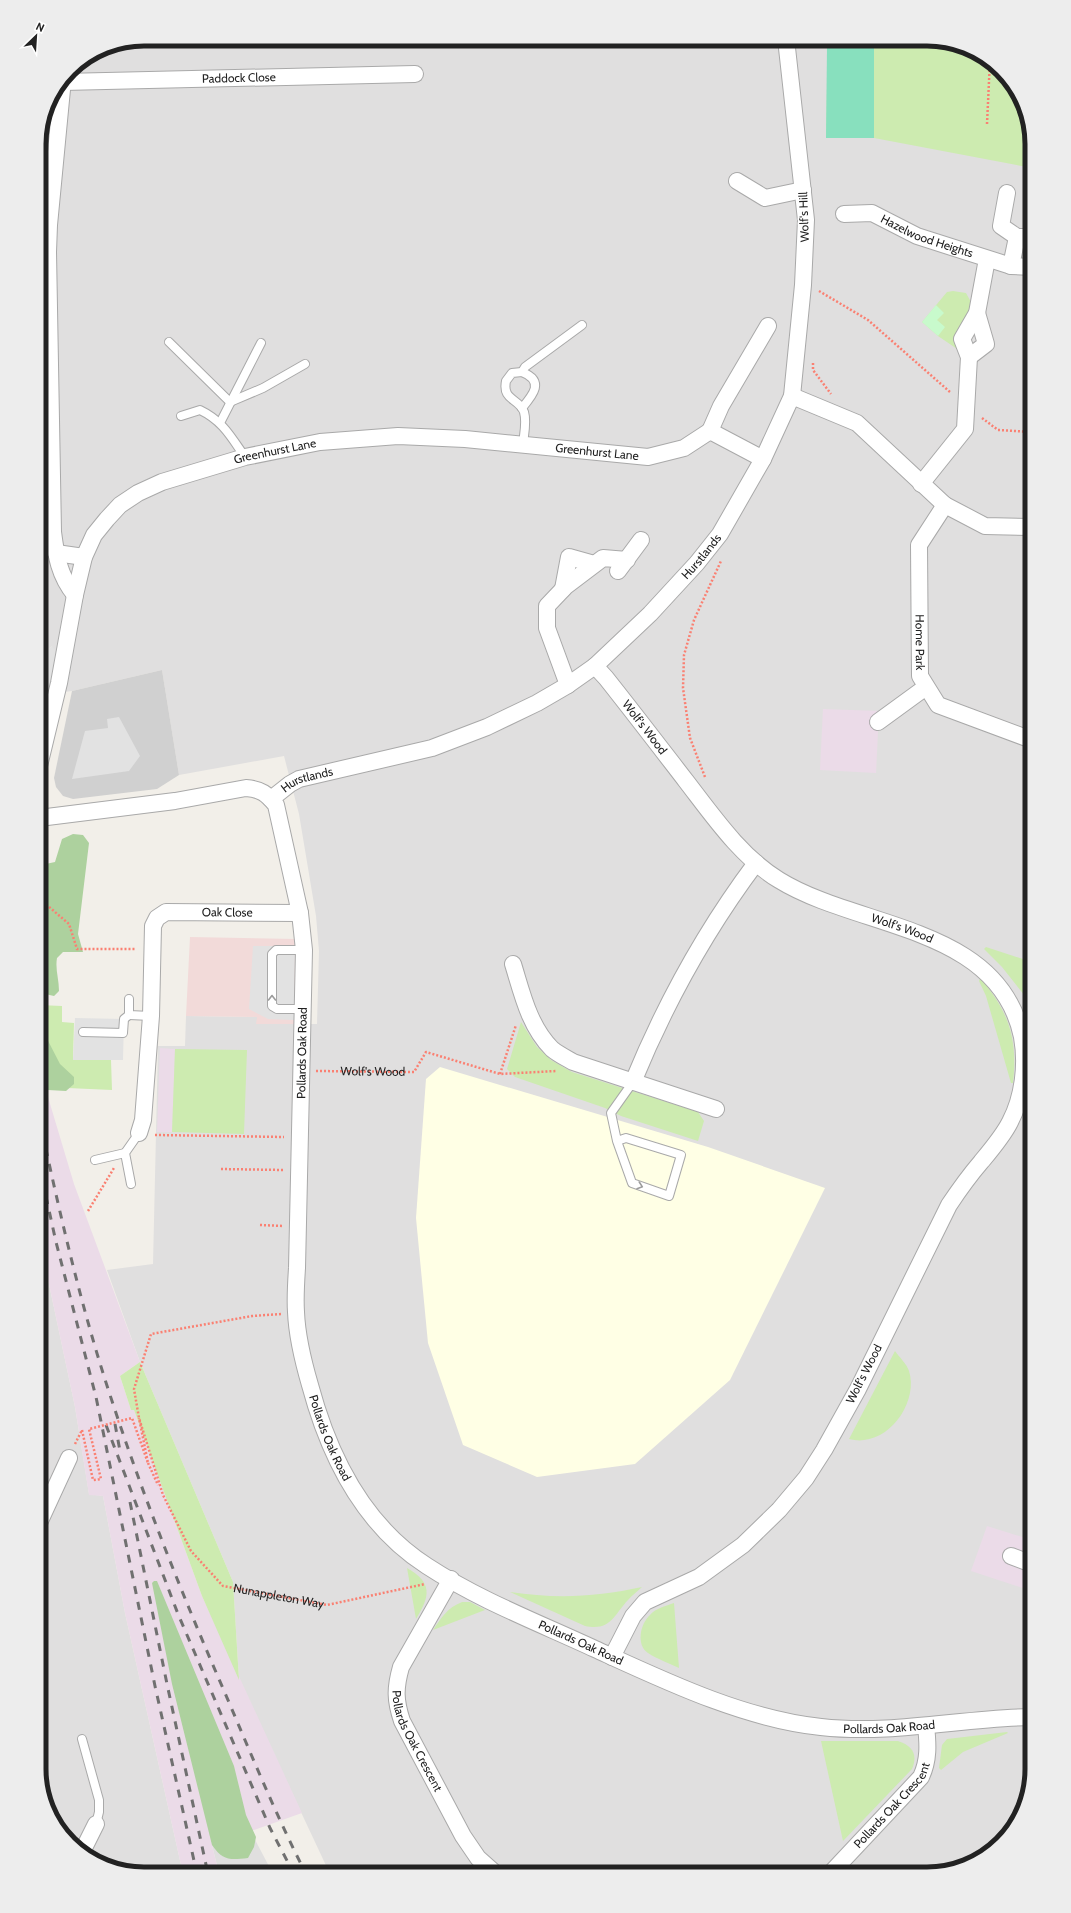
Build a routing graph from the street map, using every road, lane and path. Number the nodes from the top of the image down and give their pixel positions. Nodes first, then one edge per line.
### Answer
1 (787, 46) edge
2 (990, 68) edge
3 (415, 74) dead end
4 (69, 81) edge
5 (62, 90) edge
6 (987, 124) dead end
7 (737, 181) dead end
8 (803, 190) junction
9 (1007, 193) dead end
10 (844, 214) dead end
11 (1024, 237) edge
12 (987, 258) junction
13 (1011, 266) junction
14 (1025, 267) edge
15 (803, 285) junction
16 (582, 325) dead end
17 (768, 326) dead end
18 (169, 342) dead end
19 (261, 343) dead end
20 (814, 355) dead end
21 (305, 364) dead end
22 (813, 370) junction
23 (522, 372) junction
24 (832, 395) dead end
25 (796, 398) junction
26 (230, 402) junction
27 (967, 406) junction
28 (522, 408) junction
29 (181, 416) dead end
30 (220, 423) junction
31 (710, 431) junction
32 (1025, 432) edge
33 (523, 444) junction
34 (245, 457) junction
35 (763, 459) junction
36 (921, 484) junction
37 (945, 505) junction
38 (1025, 527) edge
39 (641, 540) dead end
40 (56, 553) junction
41 (725, 555) dead end
42 (84, 557) junction
43 (594, 564) junction
44 (563, 589) junction
45 (74, 595) junction
46 (595, 666) junction
47 (568, 686) junction
48 (926, 686) junction
49 (878, 722) dead end
50 (46, 737) edge
51 (1025, 737) edge
52 (271, 799) junction
53 (700, 799) junction
54 (46, 817) edge
55 (756, 863) junction
56 (46, 904) edge
57 (300, 914) junction
58 (152, 949) junction
59 (304, 950) junction
60 (513, 964) dead end
61 (129, 999) dead end
62 (302, 1009) junction
63 (528, 1011) junction
64 (129, 1015) junction
65 (151, 1016) junction
66 (1025, 1025) edge
67 (83, 1032) dead end
68 (1025, 1036) edge
69 (573, 1062) junction
70 (302, 1070) junction
71 (500, 1074) junction
72 (632, 1082) junction
73 (716, 1109) dead end
74 (139, 1133) junction
75 (300, 1138) junction
76 (618, 1141) junction
77 (125, 1153) junction
78 (95, 1160) dead end
79 (221, 1168) dead end
80 (299, 1171) junction
81 (131, 1184) dead end
82 (102, 1186) dead end
83 (88, 1210) dead end
84 (260, 1225) dead end
85 (297, 1226) junction
86 (296, 1312) junction
87 (139, 1418) junction
88 (82, 1430) dead end
89 (69, 1458) dead end
90 (148, 1463) junction
91 (163, 1495) junction
92 (46, 1508) edge
93 (1011, 1556) dead end
94 (1025, 1561) edge
95 (451, 1579) junction
96 (612, 1657) junction
97 (1025, 1718) edge
98 (926, 1726) junction
99 (82, 1739) dead end
100 (96, 1824) joint
101 (84, 1847) edge
102 (488, 1867) edge
103 (837, 1867) edge

1 - 8 street, Wolf's Hill
2 - 6 path
3 - 4 street, Paddock Close
5 - 40 street
7 - 8 street
8 - 15 street, Wolf's Hill
9 - 11 street
10 - 12 street, Hazelwood Heights
11 - 13 street
12 - 13 street, Hazelwood Heights
12 - 27 street, Hazelwood Heights
13 - 14 street, Hazelwood Heights
15 - 25 street, Wolf's Hill
15 - 27 path
16 - 23 lane
17 - 31 street
18 - 26 lane
19 - 26 lane
20 - 22 path
21 - 26 lane
22 - 24 path
22 - 25 path
23 - 28 lane
23 - 28 lane
25 - 35 street, Hurstlands
25 - 36 street
26 - 30 lane
27 - 32 path
27 - 36 street, Hazelwood Heights
28 - 33 lane
29 - 30 lane
30 - 34 lane
31 - 33 street, Greenhurst Lane
31 - 35 street
33 - 34 street, Greenhurst Lane
34 - 42 street, Greenhurst Lane
35 - 46 street, Hurstlands
36 - 37 street
37 - 38 street
37 - 48 street, Home Park
39 - 43 street
40 - 42 street
40 - 45 street
41 - 53 path
42 - 45 street, Greenhurst Lane
43 - 44 street
43 - 44 street
44 - 47 street
45 - 50 street, Greenhurst Lane
46 - 47 street, Hurstlands
46 - 53 street, Wolf's Wood
47 - 52 street, Hurstlands
48 - 49 street
48 - 51 street, Home Park
52 - 54 street, Hurstlands
52 - 57 street, Pollards Oak Road
53 - 55 street, Wolf's Wood
55 - 66 street, Wolf's Wood
55 - 72 street
56 - 58 path
57 - 58 street, Oak Close
57 - 59 street, Pollards Oak Road
58 - 65 street
59 - 62 street, Pollards Oak Road
62 -> 59 lane
60 - 63 street
61 - 64 lane
62 - 70 street, Pollards Oak Road
63 - 69 street
63 - 71 path
64 - 65 lane
64 - 67 lane
65 - 74 street
68 - 96 street, Wolf's Wood
69 - 71 path, Wolf's Wood
69 - 72 street
70 - 71 path, Wolf's Wood
70 - 75 street, Pollards Oak Road
72 - 73 street
72 - 76 lane
74 - 75 path
74 - 77 lane
75 - 80 street, Pollards Oak Road
76 -> 76 lane
77 - 78 lane
77 - 81 lane
79 - 80 path
80 - 85 street, Pollards Oak Road
82 - 83 path
84 - 85 path
85 - 86 street, Pollards Oak Road
86 - 87 path
86 - 95 street, Pollards Oak Road
87 - 90 path, bridge
87 - 91 path, Nunappleton Way
88 - 90 path, bridge
89 - 92 street
90 - 91 path
91 - 95 path, Nunappleton Way
93 - 94 street
95 - 96 street, Pollards Oak Road
95 - 102 street, Pollards Oak Crescent
96 - 98 street, Pollards Oak Road
97 - 98 street, Pollards Oak Road
98 - 103 street, Pollards Oak Crescent
99 - 100 lane
100 - 101 street

